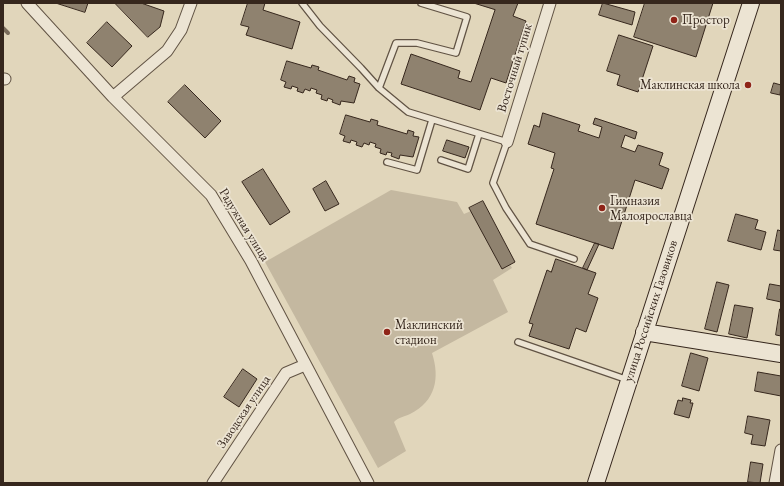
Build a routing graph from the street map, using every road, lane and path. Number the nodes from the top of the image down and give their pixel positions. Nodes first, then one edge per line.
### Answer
1 (27, 3) edge
2 (191, 3) edge
3 (302, 3) edge
4 (421, 3) edge
5 (550, 3) edge
6 (751, 3) edge
7 (379, 88) junction
8 (113, 98) junction
9 (432, 120) junction
10 (479, 134) junction
11 (506, 142) junction
12 (441, 160) dead end
13 (387, 162) dead end
14 (574, 259) dead end
15 (644, 332) junction
16 (518, 342) dead end
17 (781, 354) edge
18 (305, 365) junction
19 (629, 380) junction
20 (781, 450) edge
21 (213, 483) edge
22 (368, 483) edge
23 (596, 483) edge
24 (775, 483) edge

1 - 8 street, Радужная улица
2 - 8 street
3 - 7 lane
4 - 7 lane
5 - 11 street, Восточный тупик
6 - 15 main road, улица Российских Газовиков
7 - 9 lane
8 - 18 street, Радужная улица
9 - 10 lane
9 - 13 lane
10 - 11 lane
10 - 12 lane
11 - 14 lane
15 - 17 main road
15 - 19 main road, улица Российских Газовиков
16 - 19 lane
18 - 21 street, Заводская улица
18 - 22 street, Радужная улица
19 - 23 main road, улица Российских Газовиков
20 - 24 street

